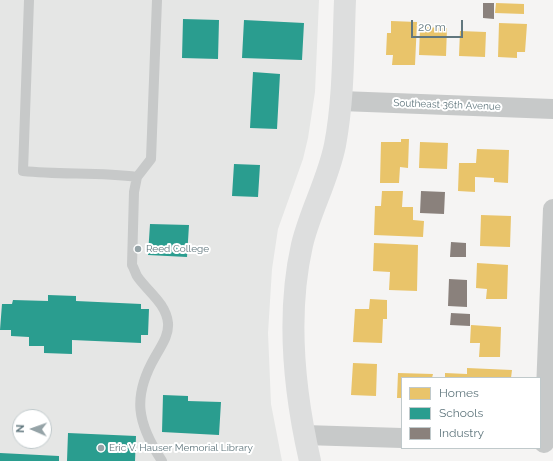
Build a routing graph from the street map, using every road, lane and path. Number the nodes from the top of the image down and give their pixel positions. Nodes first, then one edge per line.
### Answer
1 (29, 0) edge
2 (157, 0) edge
3 (345, 0) edge
4 (341, 101) junction
5 (553, 109) edge
6 (137, 177) junction
7 (553, 209) edge
8 (304, 435) junction
9 (401, 438) edge
10 (546, 443) edge
11 (162, 461) edge
12 (310, 461) edge

1 - 6 lane
2 - 6 lane
3 - 4 main road
4 - 5 street, Southeast 36th Avenue
4 - 8 main road
6 - 11 lane
7 - 10 street
8 - 9 street
8 - 12 main road

